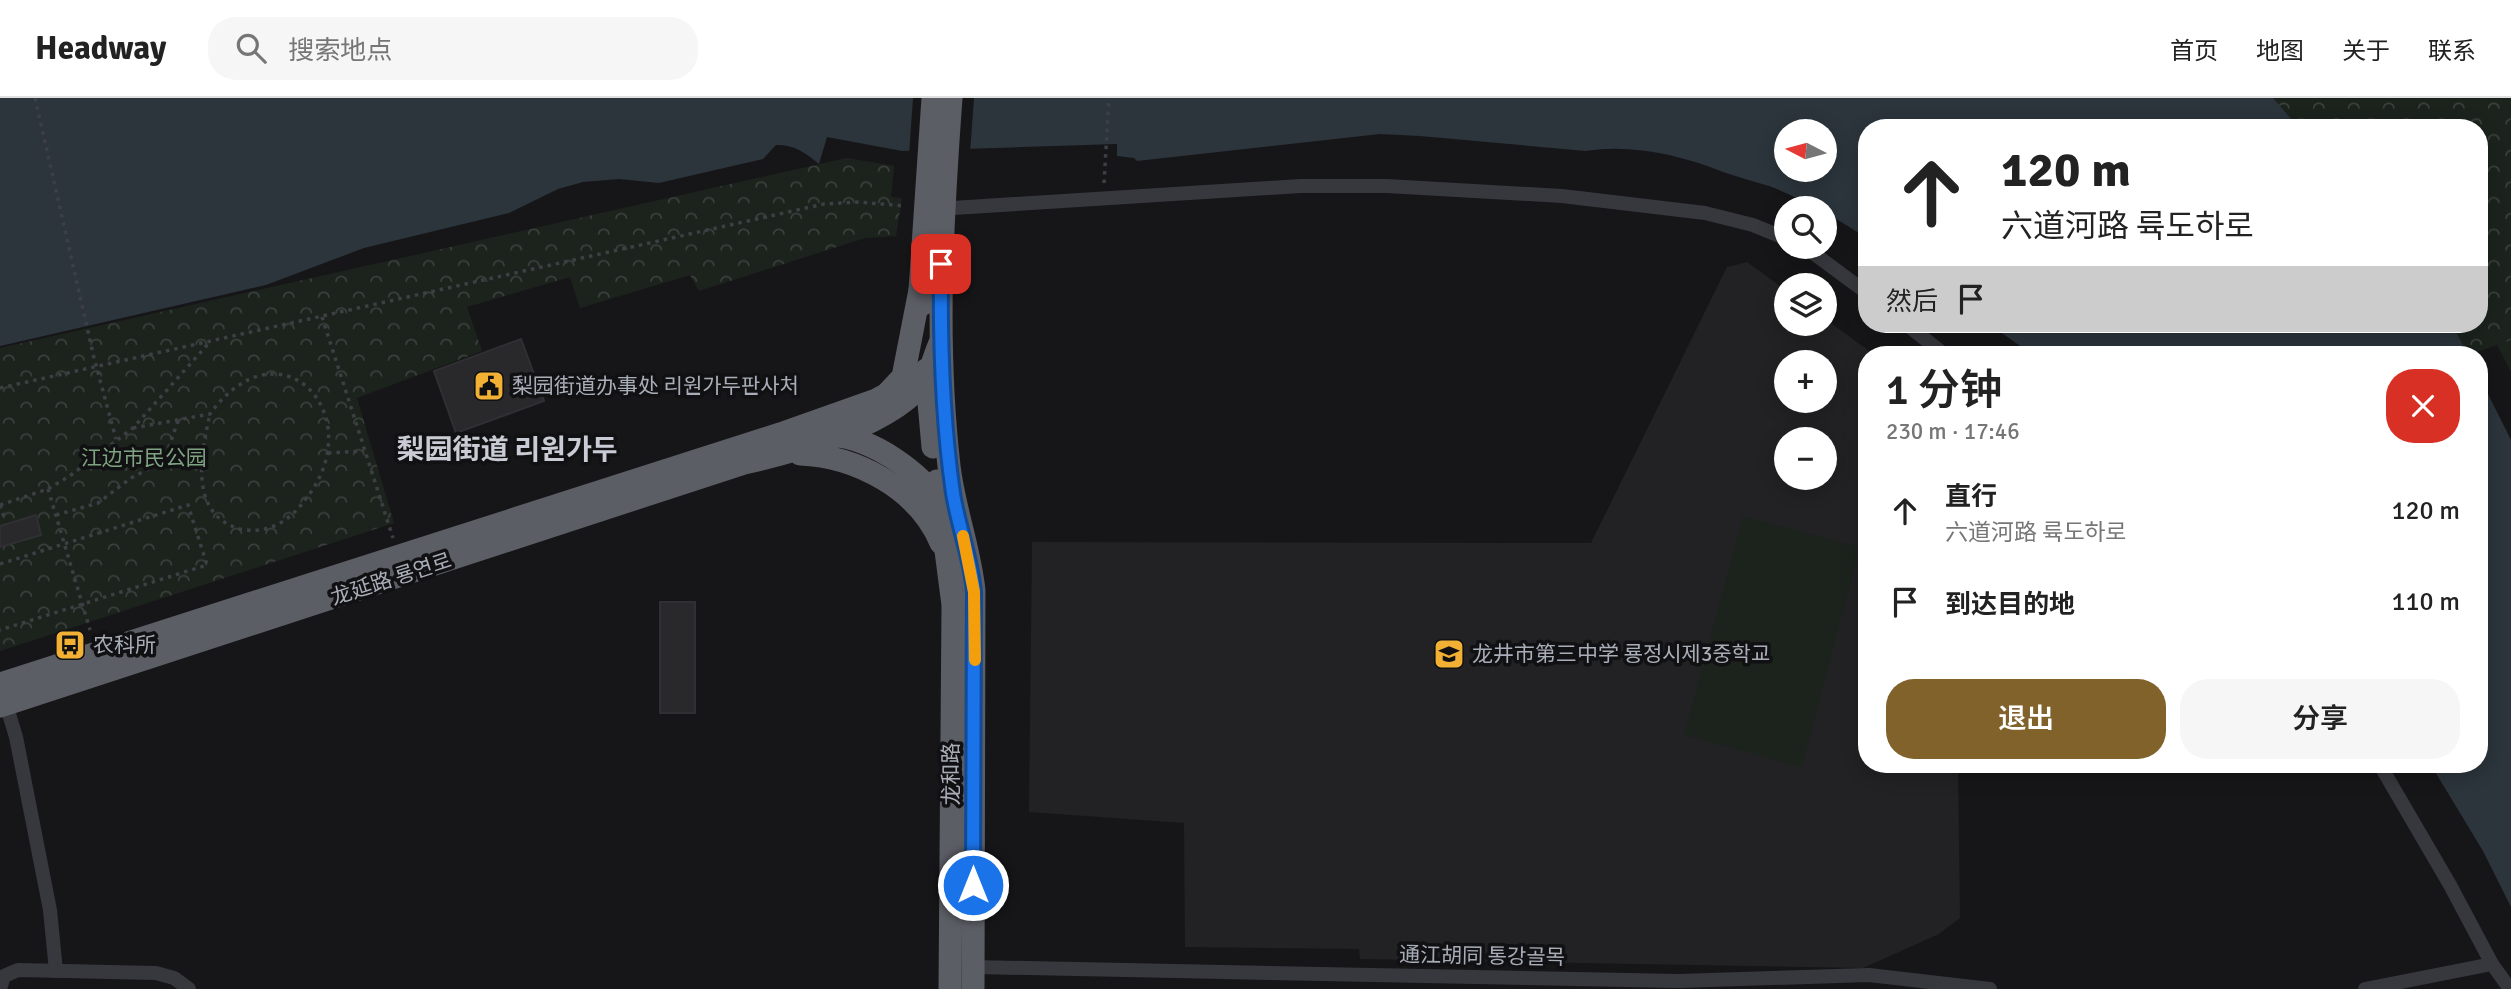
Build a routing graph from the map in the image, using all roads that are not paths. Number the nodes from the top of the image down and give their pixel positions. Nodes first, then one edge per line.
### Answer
1 (933, 98) edge
2 (951, 98) edge
3 (935, 185) junction
4 (934, 209) junction
5 (1774, 234) edge
6 (1821, 259) edge
7 (1858, 286) edge
8 (920, 290) junction
9 (1917, 333) edge
10 (940, 343) junction
11 (1934, 346) edge
12 (926, 377) junction
13 (840, 436) junction
14 (782, 444) junction
15 (939, 501) junction
16 (957, 555) junction
17 (2, 698) edge
18 (2385, 773) edge
19 (2492, 964) junction
20 (56, 971) junction
21 (973, 978) edge
22 (0, 989) edge
23 (189, 989) edge
24 (950, 989) edge
25 (1990, 989) edge
26 (2365, 989) edge
27 (2510, 989) edge

1 - 3 highway
2 - 3 highway
3 - 4 highway
4 - 5 street
4 - 8 highway
4 - 10 highway
6 - 7 street
8 - 12 highway
8 - 14 highway, 龙延路 룡연로
9 - 11 street
10 - 12 highway
10 - 16 highway
12 - 13 highway
12 - 15 highway
13 - 14 highway, 龙延路 룡연로
13 - 15 highway, 龙延路 룡연로
14 - 16 highway, 龙延路 룡연로
14 - 17 highway, 龙延路 룡연로
14 - 17 highway, 龙延路 룡연로
15 - 16 highway, 龙延路 룡연로
16 - 21 highway, 龙和路
16 - 24 highway, 龙和路
17 - 20 street
18 - 19 street
19 - 26 street
19 - 27 street
20 - 22 street
20 - 23 street
21 - 25 street, 通江胡同 통강골목

